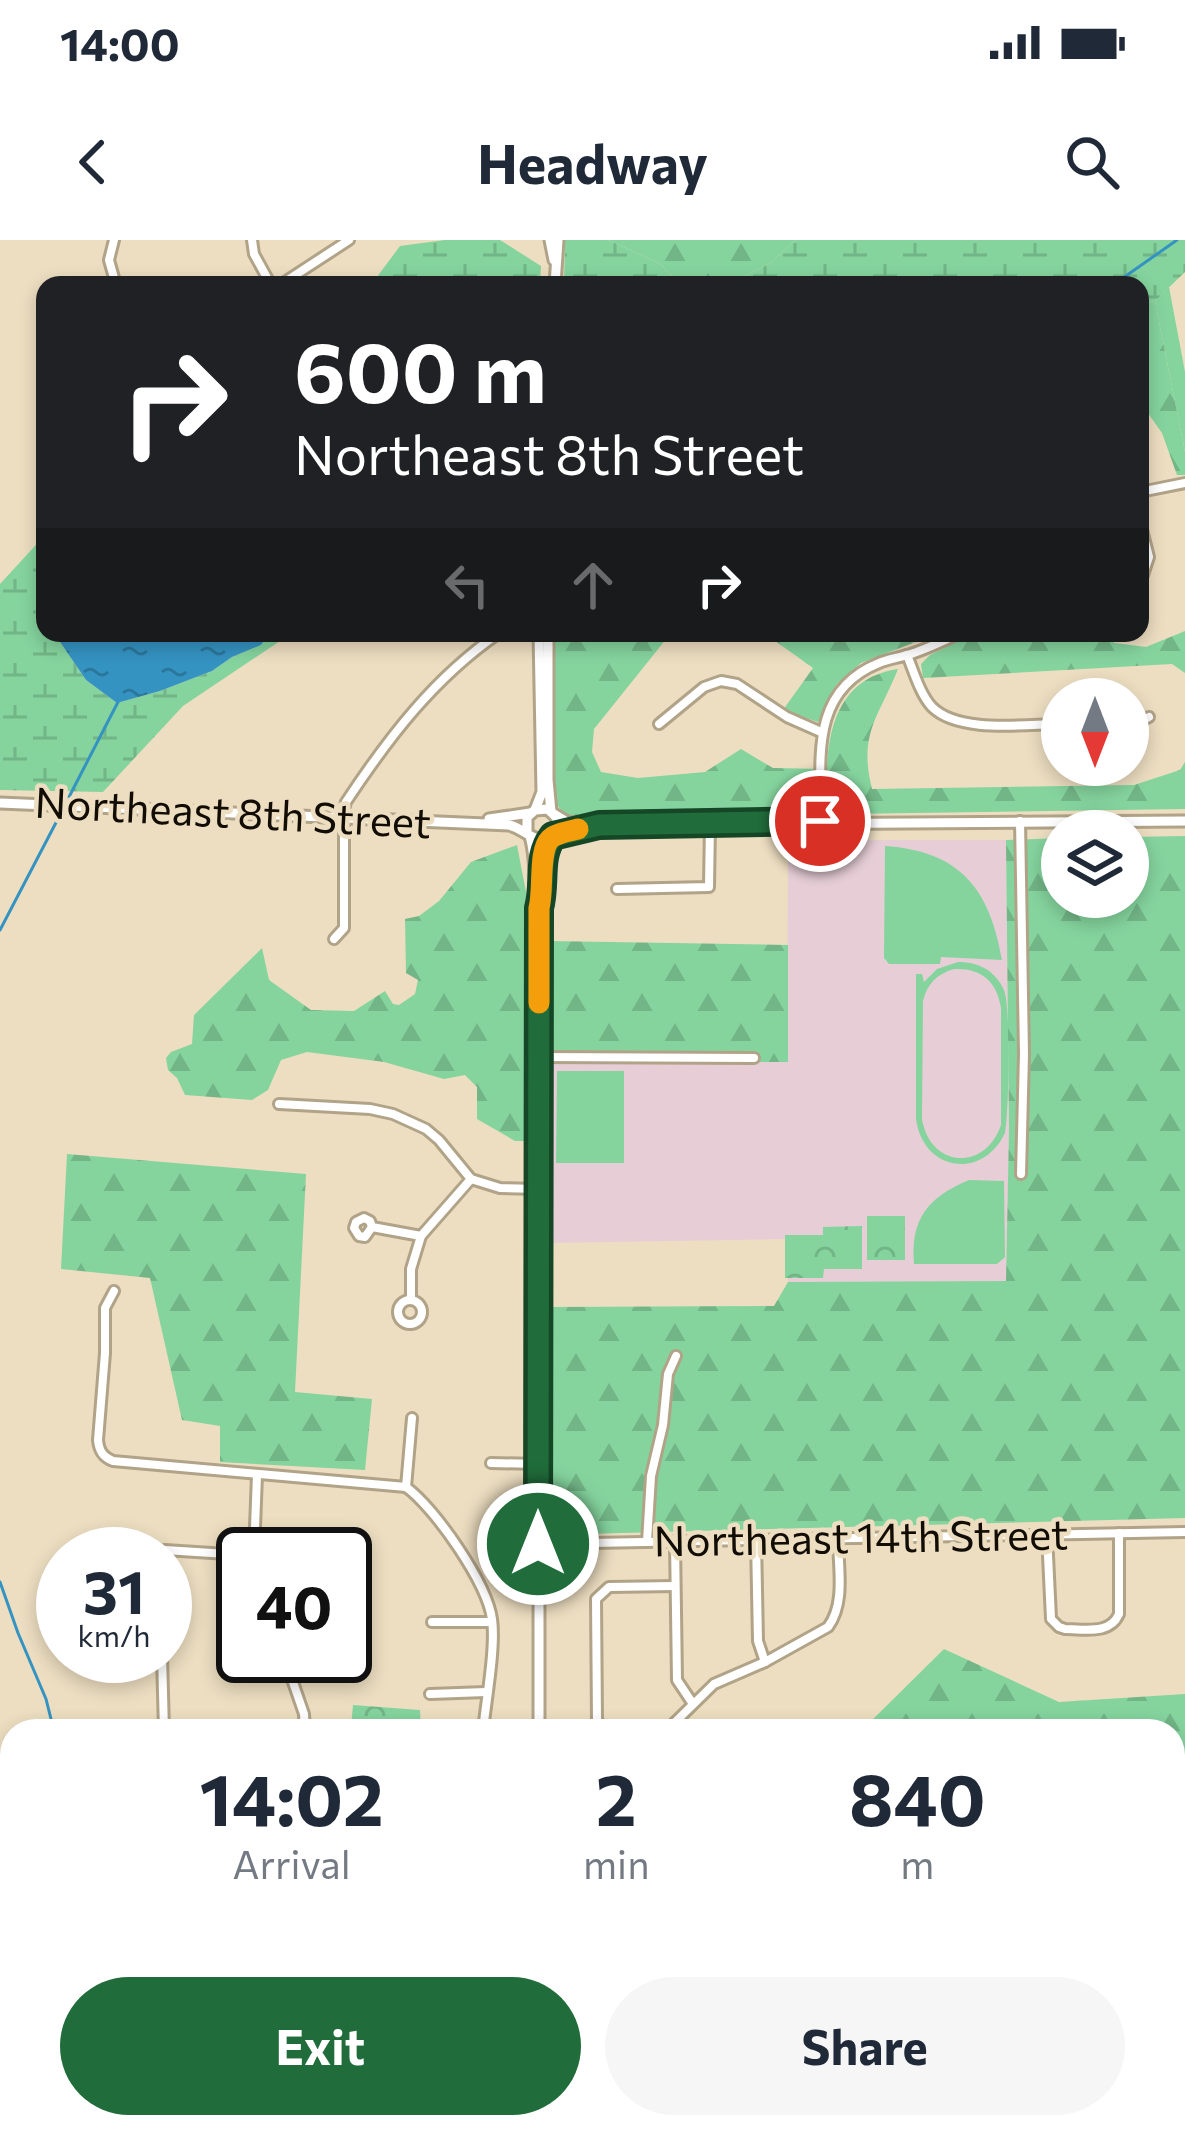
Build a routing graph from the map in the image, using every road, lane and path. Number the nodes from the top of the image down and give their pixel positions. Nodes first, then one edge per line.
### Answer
1 (114, 240) edge
2 (252, 240) edge
3 (350, 240) edge
4 (554, 240) edge
5 (112, 276) edge
6 (266, 276) edge
7 (294, 276) edge
8 (555, 276) edge
9 (1185, 483) edge
10 (1149, 490) edge
11 (488, 642) edge
12 (544, 642) edge
13 (544, 642) edge
14 (938, 642) edge
15 (907, 655) junction
16 (658, 724) dead end
17 (1041, 724) edge
18 (821, 732) junction
19 (0, 803) edge
20 (532, 811) junction
21 (553, 813) junction
22 (344, 819) junction
23 (1185, 820) edge
24 (820, 821) junction
25 (1020, 821) junction
26 (467, 823) junction
27 (710, 823) junction
28 (599, 825) junction
29 (528, 834) junction
30 (552, 837) junction
31 (617, 889) dead end
32 (539, 908) junction
33 (334, 939) dead end
34 (539, 1057) junction
35 (754, 1058) dead end
36 (279, 1104) dead end
37 (1021, 1174) dead end
38 (471, 1180) junction
39 (538, 1190) junction
40 (372, 1227) dead end
41 (421, 1236) junction
42 (114, 1291) dead end
43 (411, 1300) dead end
44 (676, 1356) dead end
45 (412, 1418) dead end
46 (491, 1463) dead end
47 (538, 1463) junction
48 (257, 1474) junction
49 (406, 1487) junction
50 (255, 1527) edge
51 (1185, 1532) edge
52 (1118, 1533) junction
53 (1047, 1534) junction
54 (838, 1538) junction
55 (756, 1540) junction
56 (647, 1542) junction
57 (675, 1542) junction
58 (538, 1544) junction
59 (675, 1586) junction
60 (433, 1622) dead end
61 (492, 1622) junction
62 (765, 1662) junction
63 (163, 1683) edge
64 (293, 1683) edge
65 (486, 1692) junction
66 (430, 1694) dead end
67 (693, 1704) junction
68 (164, 1719) edge
69 (304, 1719) edge
70 (484, 1719) edge
71 (539, 1719) edge
72 (597, 1719) edge
73 (678, 1719) edge

1 - 5 street
2 - 6 street
3 - 7 street
4 - 8 street
9 - 10 street
11 - 22 street
12 - 20 street
13 - 21 street
14 - 15 street
15 - 17 street
15 - 18 street
16 - 18 street
18 - 24 street
19 - 22 street, Northeast 8th Street
20 - 21 street
20 - 26 street, Northeast 8th Street
20 - 29 street
21 - 28 street
21 - 30 street
22 - 26 street, Northeast 8th Street
22 - 33 street
23 - 25 street
24 - 25 street
24 - 27 street
25 - 37 street
26 - 29 street, Northeast 8th Street
27 - 28 street
27 - 31 street
28 - 30 street
29 - 30 street
29 - 32 street
30 - 32 street
32 - 34 street
34 - 35 street
34 - 39 street
36 - 38 street
38 - 39 street
38 - 41 street
39 - 47 street
40 - 41 street
41 - 43 street
42 - 48 street
44 - 56 street
45 - 49 street
46 - 47 street
47 - 58 street
48 - 49 street
48 - 50 street
49 - 61 street
51 - 52 street, Northeast 14th Street
52 - 53 street, Northeast 14th Street
52 - 53 street
53 - 54 street, Northeast 14th Street
54 - 55 street, Northeast 14th Street
54 - 62 street
55 - 57 street, Northeast 14th Street
55 - 62 street
56 - 57 street, Northeast 14th Street
56 - 58 street, Northeast 14th Street
57 - 59 street
58 - 71 street
59 - 67 street
59 - 72 street
60 - 61 street
61 - 65 street
62 - 67 street
63 - 68 street
64 - 69 street
65 - 66 street
65 - 70 street
67 - 73 street

